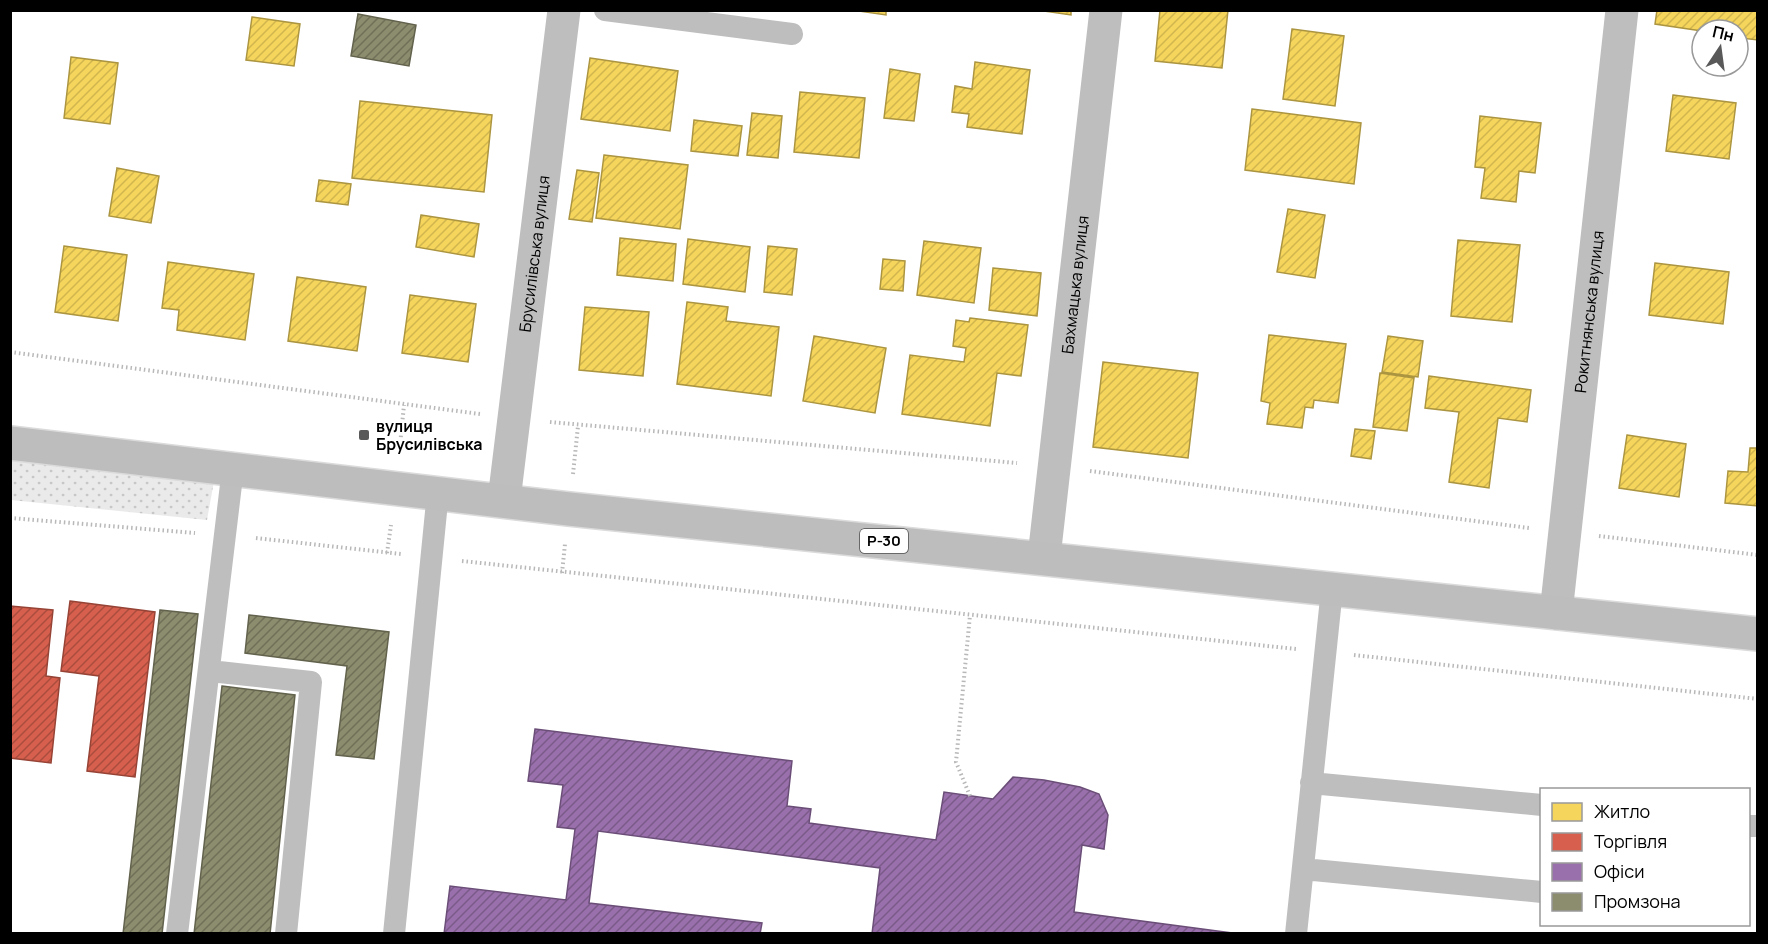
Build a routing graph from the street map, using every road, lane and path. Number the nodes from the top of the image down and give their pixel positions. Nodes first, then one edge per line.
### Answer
1 (564, 10) edge
2 (605, 10) edge
3 (1106, 10) edge
4 (1622, 10) edge
5 (792, 34) dead end
6 (10, 352) edge
7 (515, 418) junction
8 (10, 443) edge
9 (1054, 466) junction
10 (232, 468) junction
11 (438, 492) junction
12 (504, 500) junction
13 (10, 518) edge
14 (1566, 532) junction
15 (225, 535) junction
16 (1758, 555) edge
17 (1044, 557) junction
18 (432, 558) junction
19 (1332, 589) junction
20 (1556, 613) junction
21 (970, 615) junction
22 (1758, 634) edge
23 (1324, 652) junction
24 (210, 671) junction
25 (1758, 699) edge
26 (1311, 783) junction
27 (970, 796) dead end
28 (1540, 806) edge
29 (1303, 869) junction
30 (1540, 892) edge
31 (177, 933) edge
32 (286, 933) edge
33 (394, 933) edge
34 (1296, 933) edge

1 - 7 street, Брусилівська вулиця
2 - 5 lane
3 - 9 street, Бахмацька вулиця
4 - 14 street, Рокитнянська вулиця
6 - 7 path
7 - 9 path
7 - 12 street, Брусилівська вулиця
8 - 10 main road, Р-30
9 - 14 path
9 - 17 street, Бахмацька вулиця
10 - 11 main road, Р-30
10 - 15 lane
11 - 12 main road, Р-30
11 - 18 lane
12 - 17 main road, Р-30
13 - 15 path
14 - 16 path
14 - 20 street, Рокитнянська вулиця
15 - 18 path
15 - 24 lane
17 - 19 main road, Р-30
18 - 21 path
18 - 33 lane
19 - 20 main road, Р-30
19 - 23 lane
20 - 22 main road, Р-30
21 - 23 path
21 - 27 path
23 - 25 path
23 - 26 lane
24 - 31 lane
24 - 32 lane
26 - 28 lane
26 - 29 lane
29 - 30 lane
29 - 34 lane

